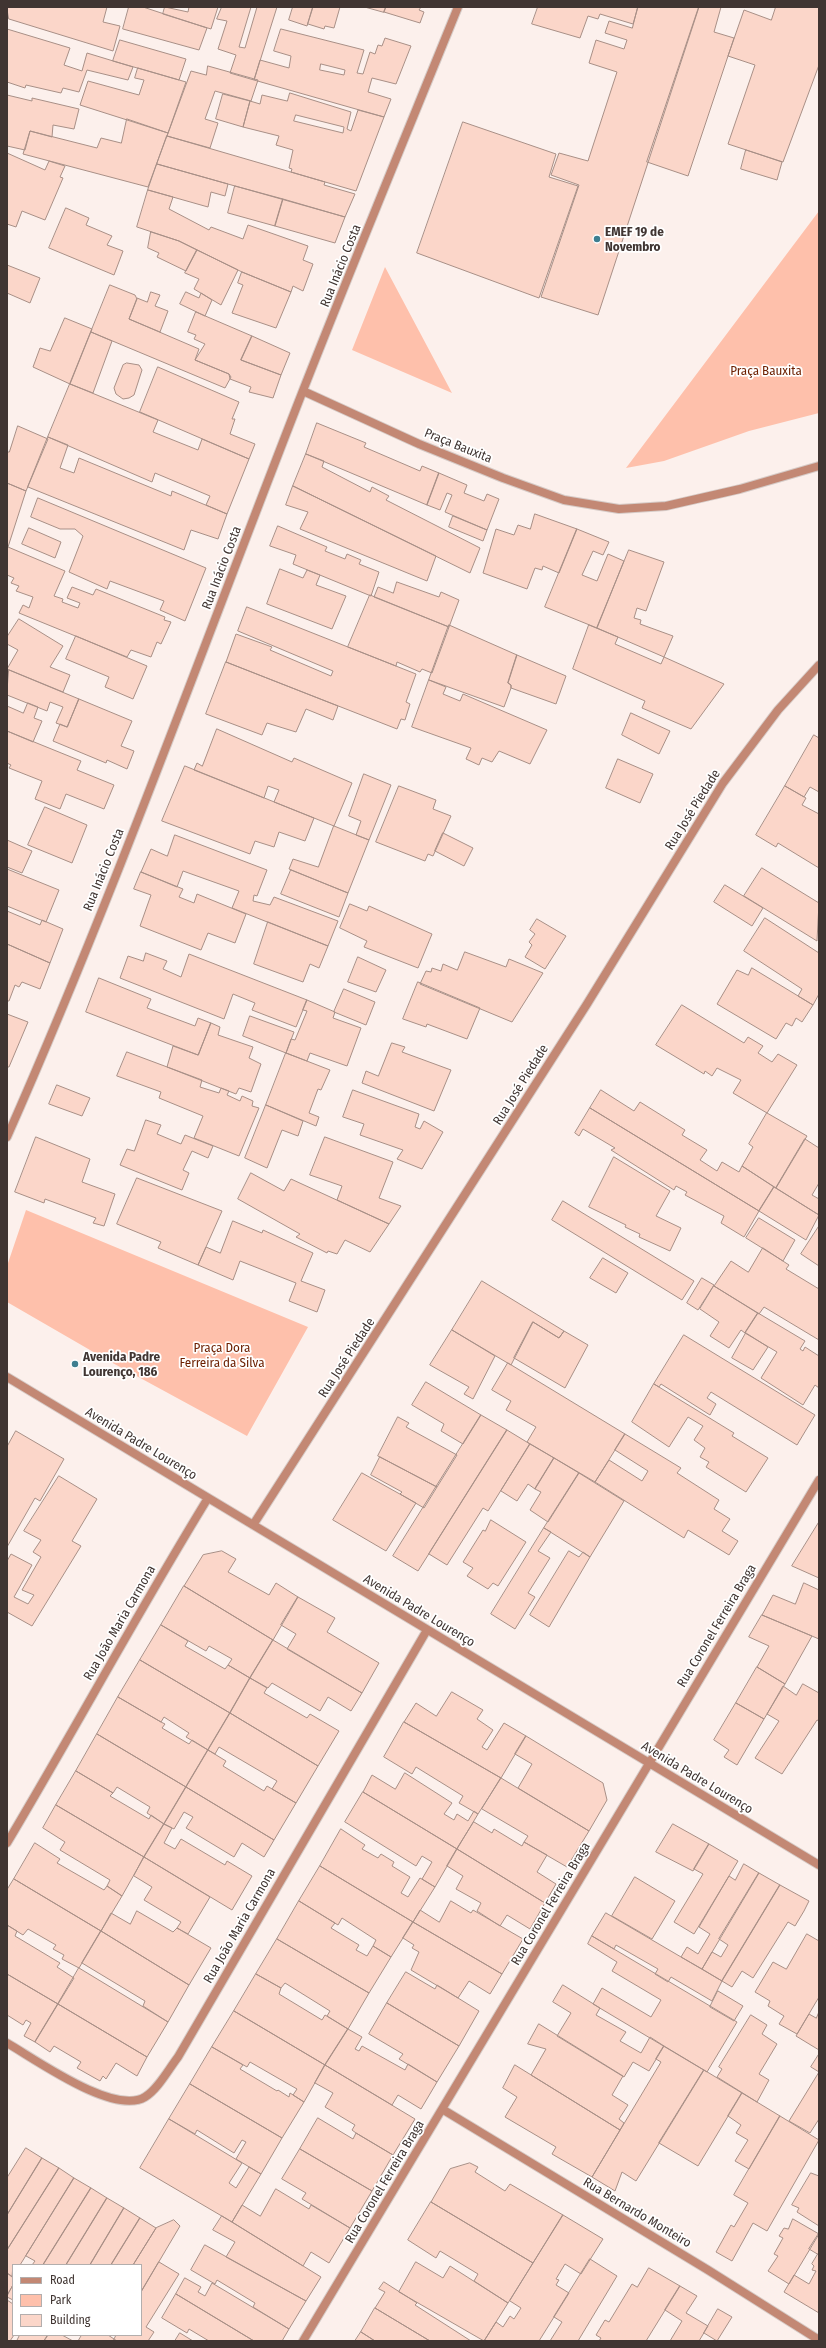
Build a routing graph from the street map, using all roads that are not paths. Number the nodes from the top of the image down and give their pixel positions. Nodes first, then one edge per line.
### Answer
1 (458, 7) edge
2 (303, 391) junction
3 (819, 466) edge
4 (819, 665) edge
5 (7, 1137) edge
6 (7, 1378) edge
7 (819, 1480) edge
8 (208, 1498) junction
9 (253, 1525) junction
10 (427, 1630) junction
11 (649, 1763) junction
12 (7, 1843) edge
13 (819, 1865) edge
14 (7, 2043) edge
15 (442, 2109) junction
16 (819, 2340) edge
17 (304, 2341) edge

1 - 2 street, Rua Inácio Costa
2 - 3 street, Praça Bauxita
2 - 5 street, Rua Inácio Costa
4 - 9 street, Rua José Piedade
6 - 8 street, Avenida Padre Lourenço
7 - 11 street, Rua Coronel Ferreira Braga
8 - 9 street, Avenida Padre Lourenço
8 - 12 street, Rua João Maria Carmona
9 - 10 street, Avenida Padre Lourenço
10 - 11 street, Avenida Padre Lourenço
10 - 14 street, Rua João Maria Carmona
11 - 13 street, Avenida Padre Lourenço
11 - 15 street, Rua Coronel Ferreira Braga
15 - 16 street, Rua Bernardo Monteiro
15 - 17 street, Rua Coronel Ferreira Braga

